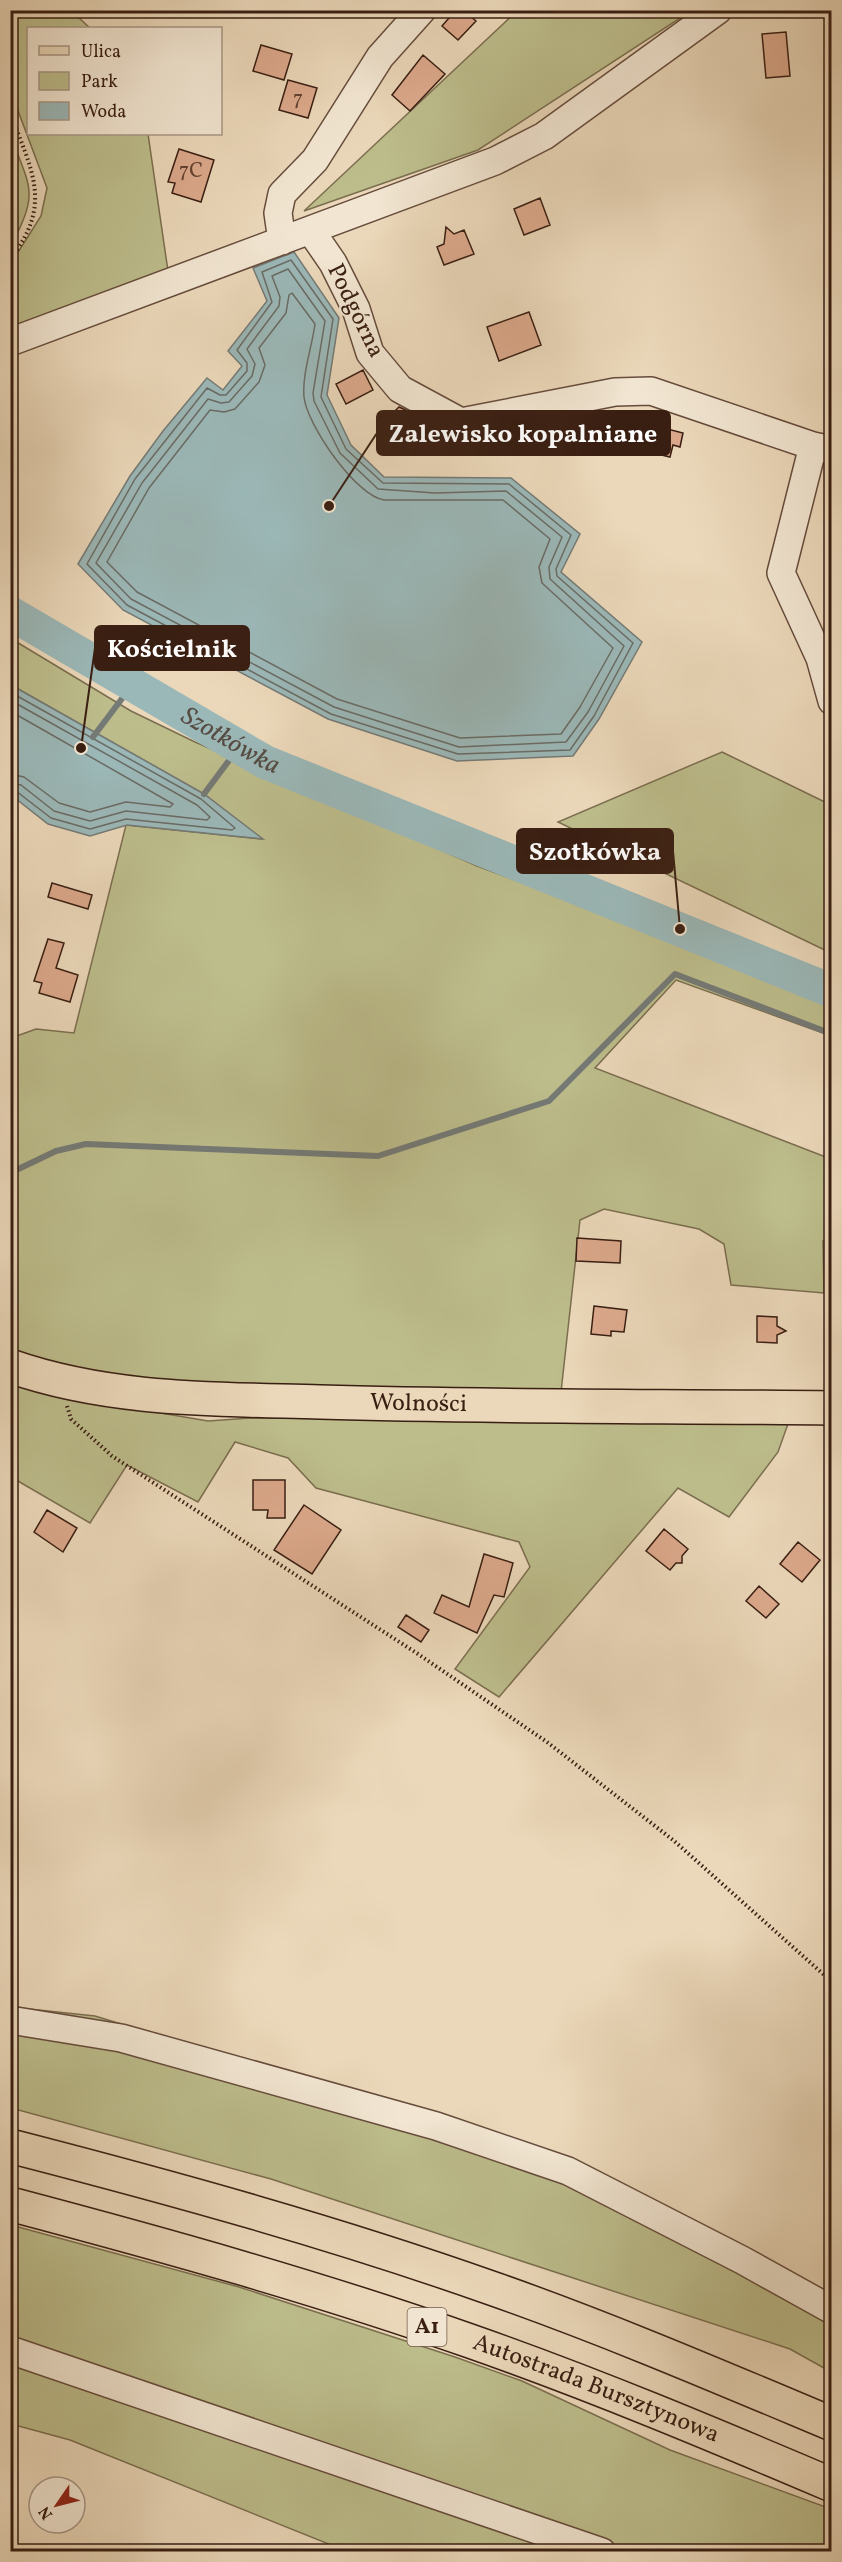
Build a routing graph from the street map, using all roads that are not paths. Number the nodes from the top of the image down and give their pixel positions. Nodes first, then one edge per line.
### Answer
1 (422, 10) edge
2 (718, 10) edge
3 (311, 231) junction
4 (282, 241) junction
5 (10, 342) edge
6 (822, 448) edge
7 (831, 701) edge
8 (10, 1366) edge
9 (831, 1408) edge
10 (10, 2020) edge
11 (10, 2146) edge
12 (10, 2204) edge
13 (831, 2310) edge
14 (10, 2350) edge
15 (831, 2424) edge
16 (831, 2485) edge
17 (602, 2552) edge

1 - 4 street
2 - 3 street
3 - 4 street
3 - 6 street, Podgórna
4 - 5 street
6 - 7 street, Podgórna
8 - 9 main road, Wolności
10 - 13 street
11 - 15 main road, A1
12 - 16 main road, Autostrada Bursztynowa / A1
14 - 17 street

